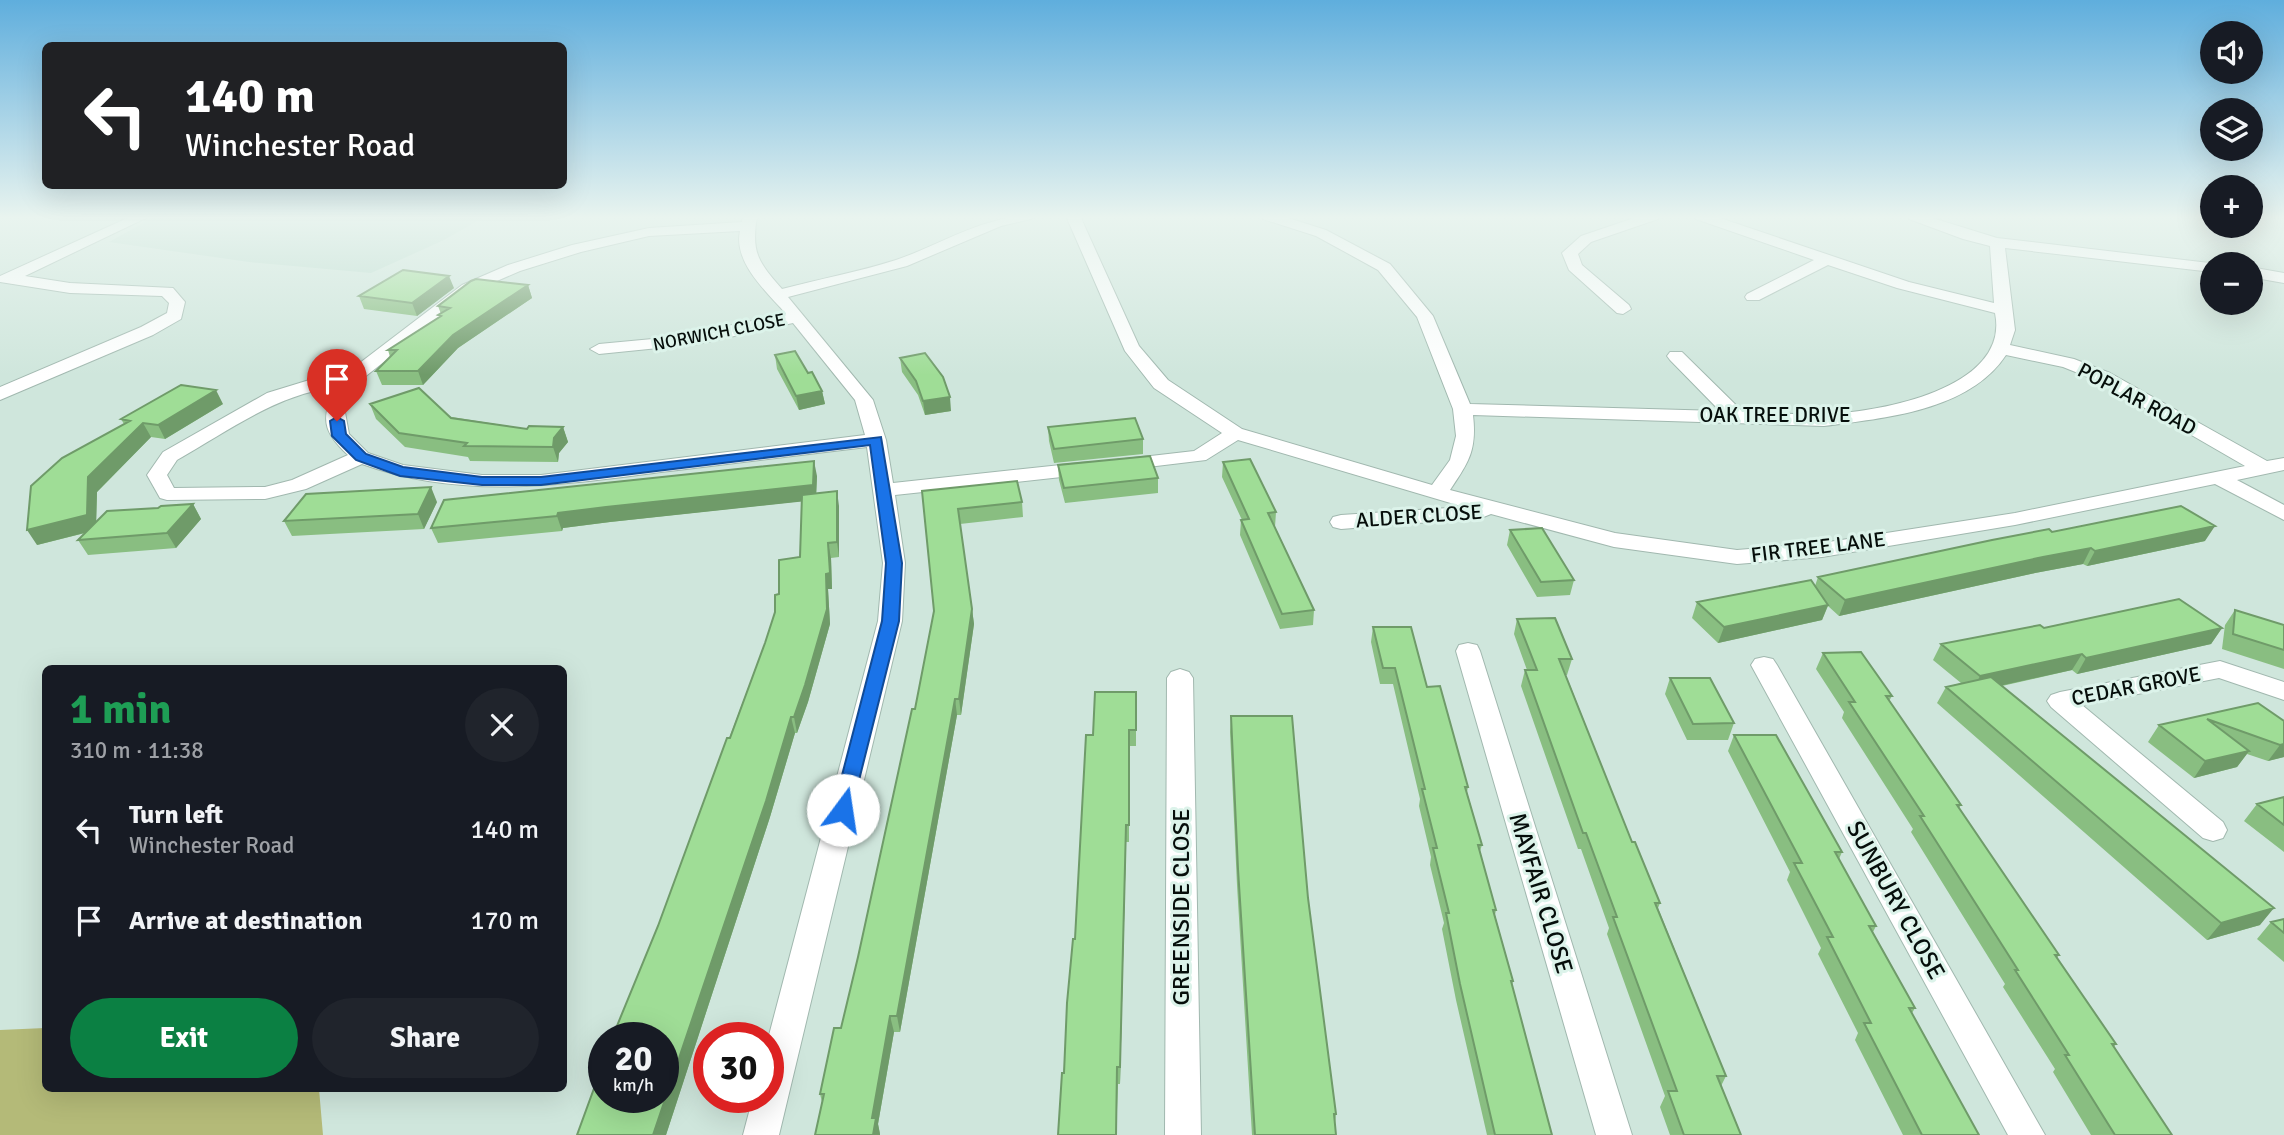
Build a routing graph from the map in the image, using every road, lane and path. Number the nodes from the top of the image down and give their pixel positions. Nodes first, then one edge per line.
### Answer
1 (28, 269) edge
2 (512, 269) edge
3 (757, 269) edge
4 (879, 269) edge
5 (1096, 269) edge
6 (1386, 269) edge
7 (1577, 269) edge
8 (1808, 269) edge
9 (1859, 269) edge
10 (1999, 269) edge
11 (2263, 274) edge
12 (2284, 278) edge
13 (4, 280) edge
14 (776, 295) junction
15 (1753, 297) dead end
16 (1623, 309) dead end
17 (2003, 310) junction
18 (796, 317) junction
19 (599, 349) dead end
20 (2002, 349) junction
21 (1676, 356) dead end
22 (349, 380) junction
23 (0, 394) edge
24 (1462, 409) junction
25 (1737, 417) junction
26 (1235, 433) junction
27 (876, 440) junction
28 (361, 457) junction
29 (2274, 466) edge
30 (2217, 477) junction
31 (884, 490) junction
32 (1437, 493) junction
33 (1498, 510) junction
34 (2284, 514) edge
35 (1341, 522) dead end
36 (1468, 651) dead end
37 (1764, 666) dead end
38 (1180, 678) dead end
39 (2284, 691) edge
40 (2213, 830) dead end
41 (761, 1135) edge
42 (1183, 1135) edge
43 (1614, 1135) edge
44 (2027, 1135) edge

1 - 13 street
2 - 22 street
3 - 14 street
4 - 14 street
5 - 26 street, FIR TREE LANE
6 - 24 street
7 - 16 street
8 - 15 street
9 - 17 street
10 - 17 street
11 - 12 street
13 - 23 street
14 - 18 street
17 - 20 street
18 - 19 street, NORWICH CLOSE
18 - 27 street
20 - 25 street, OAK TREE DRIVE
20 - 29 street, POPLAR ROAD
21 - 25 street
22 - 28 street
22 - 28 street
24 - 25 street, OAK TREE DRIVE
24 - 32 street
26 - 31 street
26 - 32 street, FIR TREE LANE
27 - 28 street
27 - 31 street
29 - 30 street, FIR TREE LANE
30 - 33 street, FIR TREE LANE
30 - 34 street
31 - 41 street
32 - 33 street, FIR TREE LANE
33 - 35 street, ALDER CLOSE
36 - 43 street, MAYFAIR CLOSE
37 - 44 street, SUNBURY CLOSE
38 - 42 street, GREENSIDE CLOSE
39 - 40 street, CEDAR GROVE

